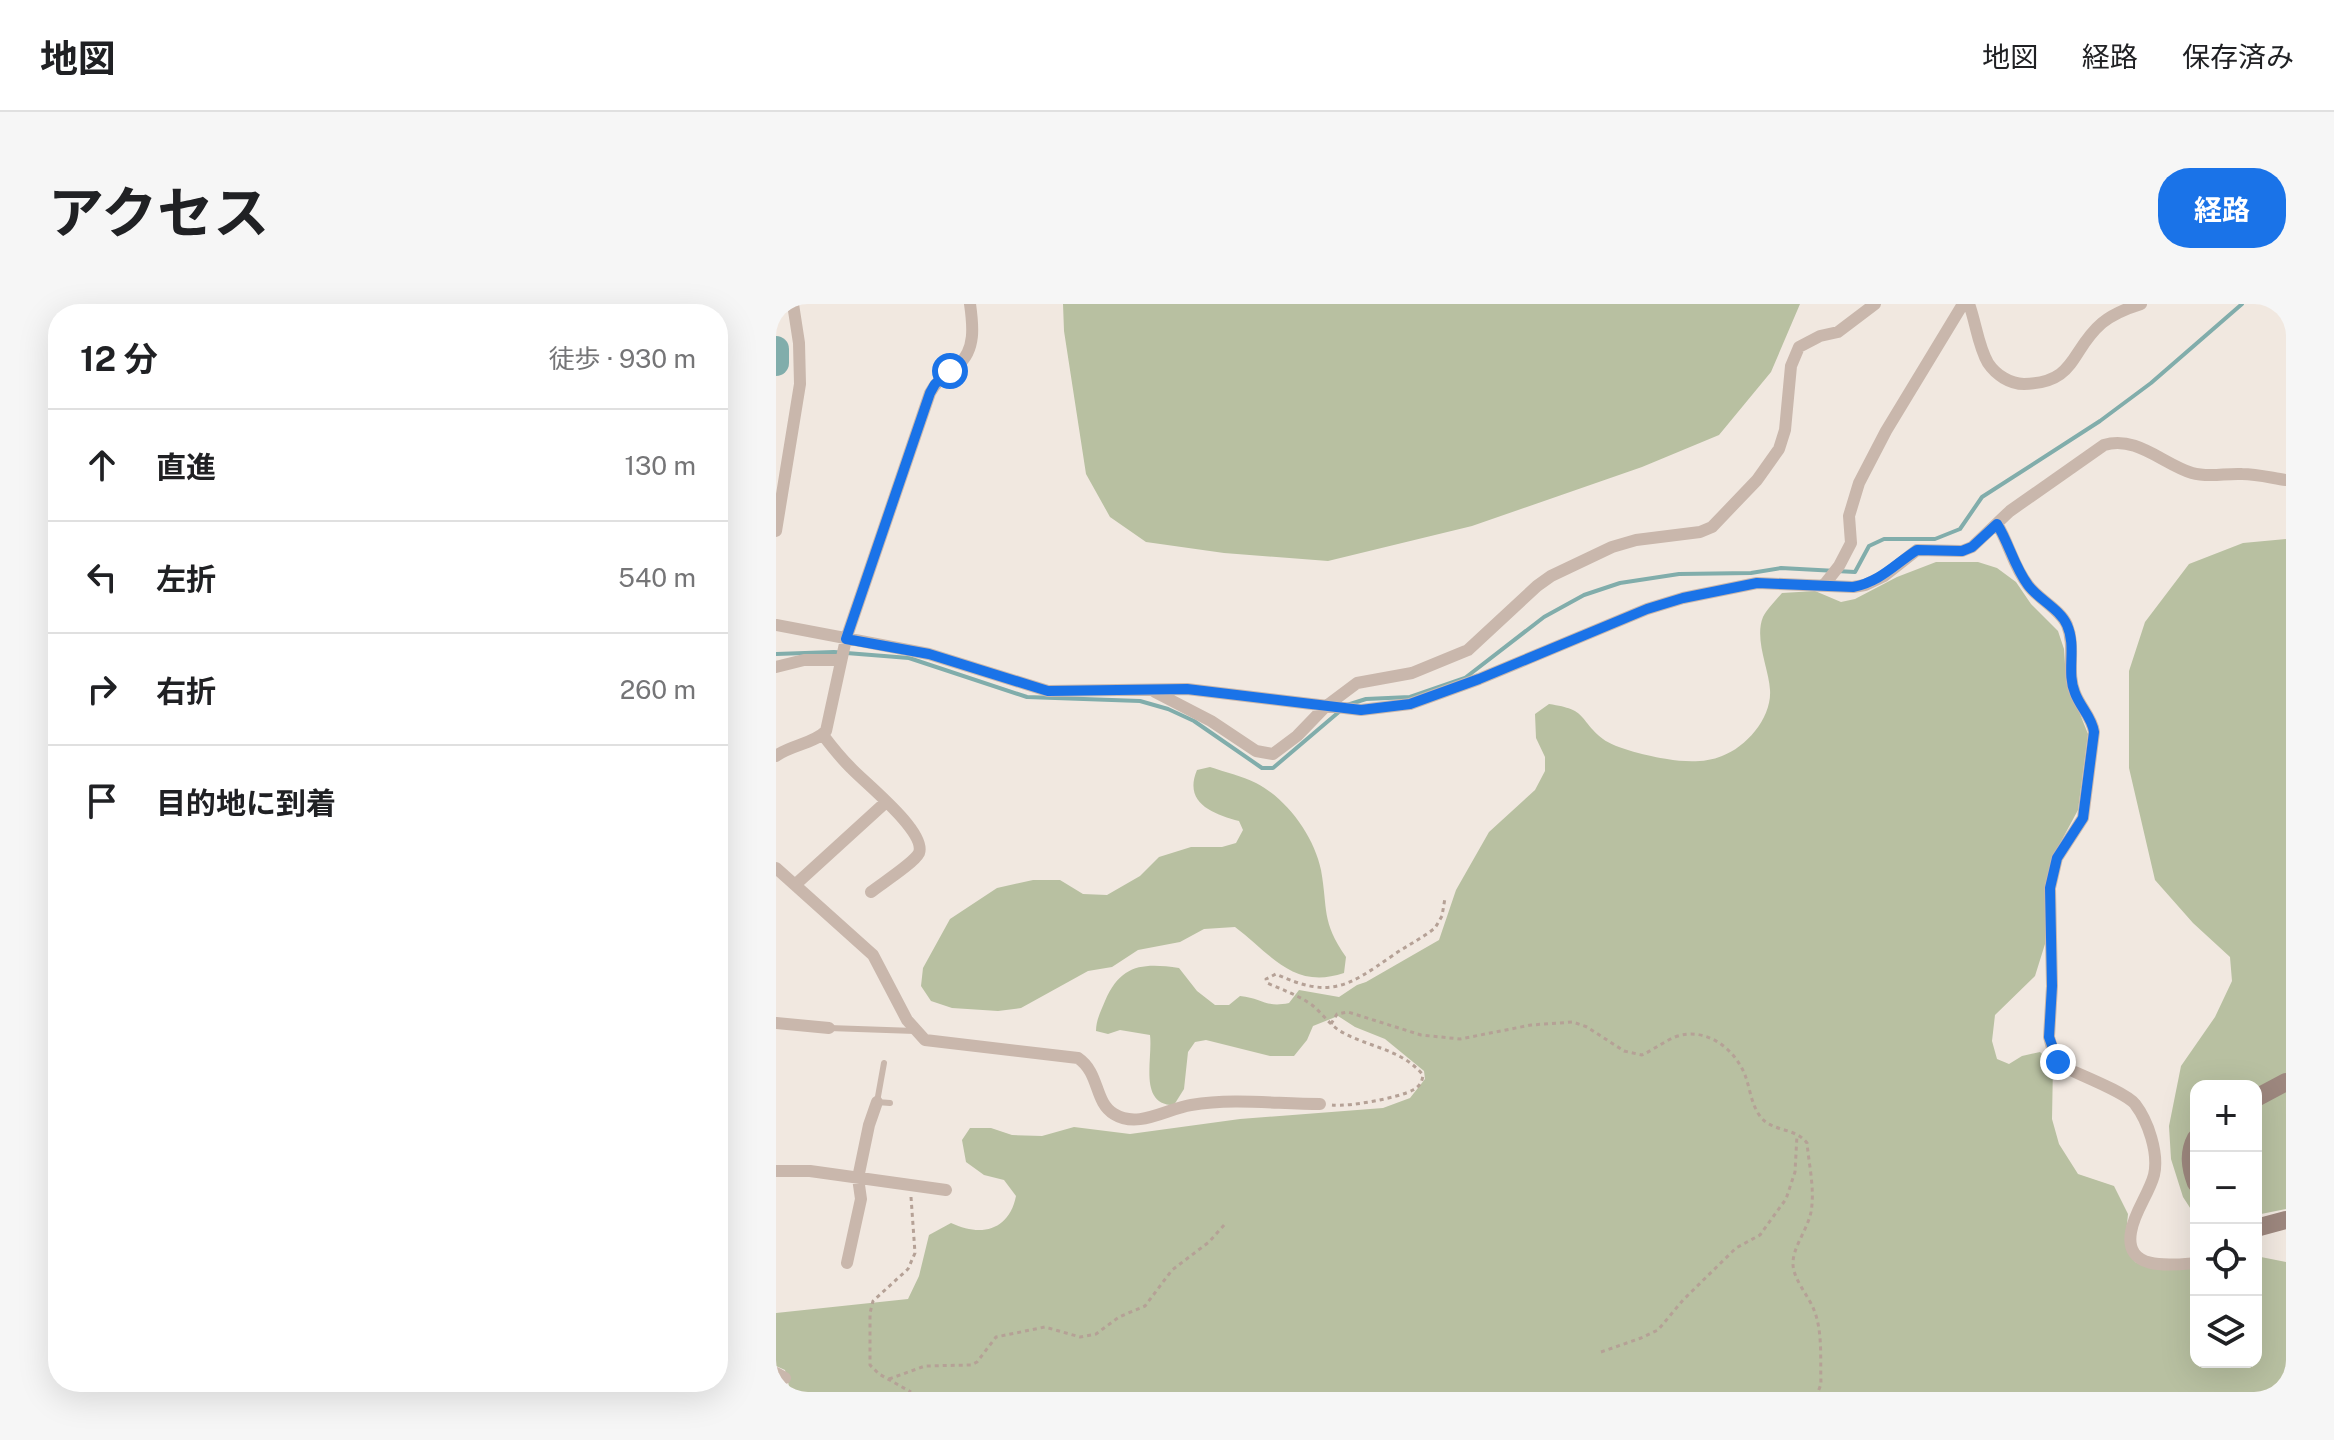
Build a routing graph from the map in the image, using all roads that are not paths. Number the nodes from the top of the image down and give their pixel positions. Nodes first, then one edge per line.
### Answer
1 (793, 304) edge
2 (970, 304) edge
3 (1875, 304) edge
4 (1966, 304) edge
5 (2141, 304) edge
6 (2286, 480) edge
7 (1997, 524) junction
8 (776, 531) edge
9 (1824, 585) junction
10 (776, 625) edge
11 (843, 651) junction
12 (776, 667) edge
13 (1149, 689) junction
14 (1329, 707) junction
15 (823, 735) junction
16 (776, 756) edge
17 (886, 802) junction
18 (776, 868) edge
19 (796, 884) junction
20 (871, 892) dead end
21 (776, 1023) edge
22 (829, 1028) joint
23 (915, 1031) junction
24 (884, 1063) dead end
25 (2286, 1082) edge
26 (2262, 1095) edge
27 (884, 1103) joint
28 (1320, 1104) road end
29 (776, 1171) edge
30 (858, 1178) junction
31 (946, 1190) dead end
32 (2286, 1220) edge
33 (2262, 1226) edge
34 (847, 1263) dead end
35 (2190, 1263) edge

1 - 8 street
2 - 11 street
3 - 14 street
4 - 5 street
4 - 9 street
6 - 7 street
7 - 9 street
7 - 35 street
9 - 14 street
10 - 11 street
11 - 12 street
11 - 13 street
11 - 15 street
13 - 14 street
13 - 14 street
15 - 16 street
15 - 17 street
17 - 19 street
17 - 20 street
18 - 19 street
19 - 23 street
21 - 22 street
22 - 23 lane
23 - 28 street
24 - 27 lane
25 - 26 main road
27 - 30 street
29 - 30 street
30 - 31 street
30 - 34 street
32 - 33 main road

